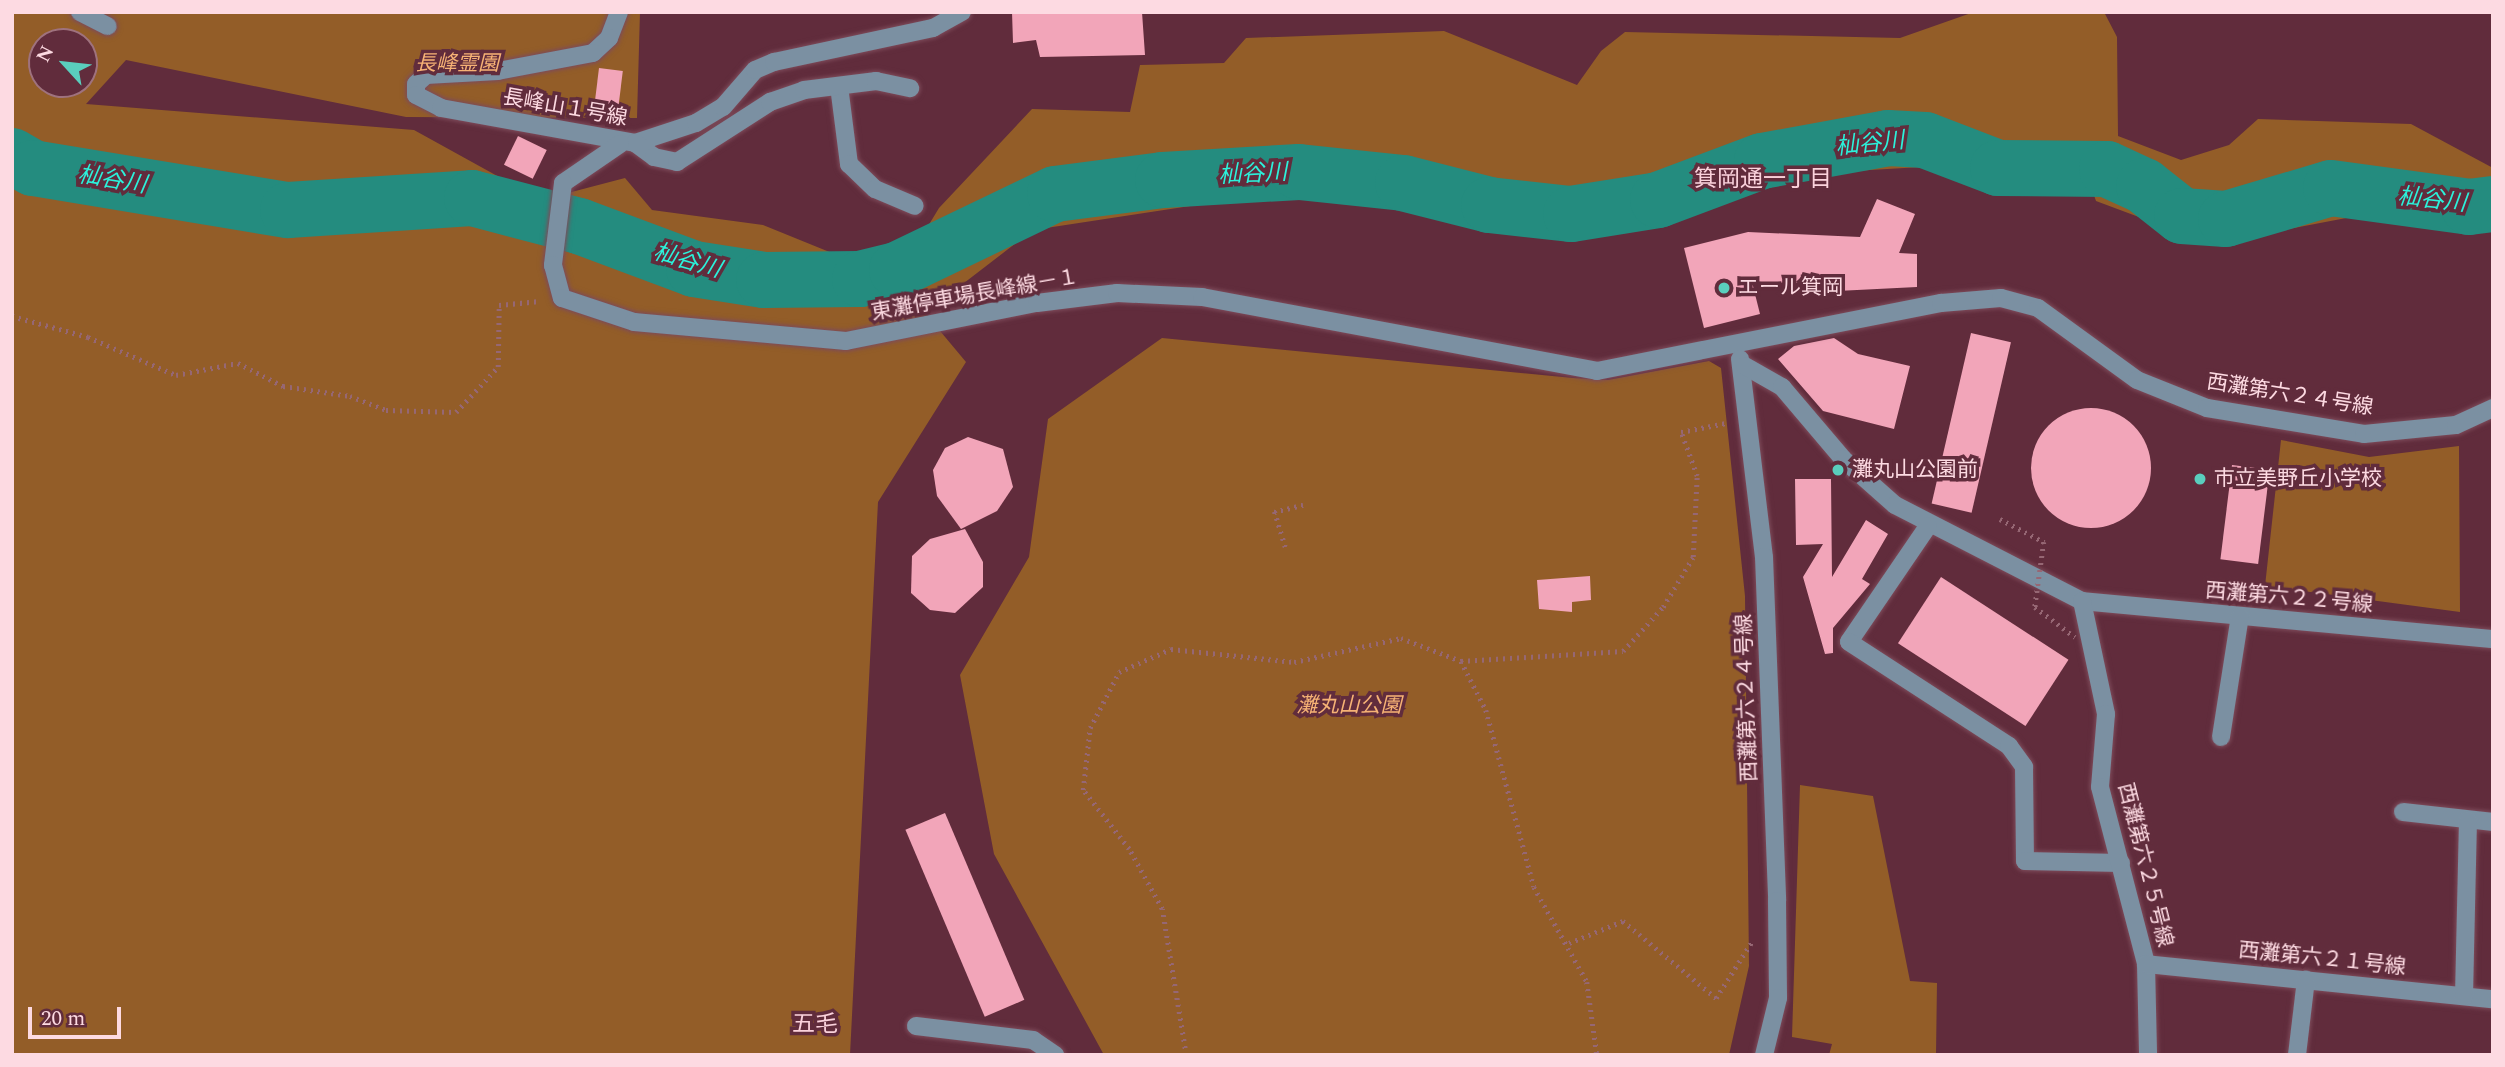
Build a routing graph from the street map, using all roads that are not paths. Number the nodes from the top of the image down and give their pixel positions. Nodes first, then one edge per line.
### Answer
1 (80, 12) edge
2 (619, 12) edge
3 (962, 12) edge
4 (108, 26) dead end
5 (839, 86) junction
6 (910, 88) dead end
7 (628, 143) junction
8 (915, 206) dead end
9 (1730, 344) junction
10 (1745, 366) junction
11 (1597, 371) joint
12 (2493, 408) edge
13 (1928, 526) junction
14 (2081, 601) junction
15 (2240, 616) junction
16 (2493, 639) edge
17 (2221, 737) dead end
18 (2403, 812) dead end
19 (2468, 820) junction
20 (2493, 822) edge
21 (2121, 863) junction
22 (2146, 964) junction
23 (2306, 980) junction
24 (2464, 996) junction
25 (2493, 999) edge
26 (916, 1026) dead end
27 (1055, 1055) edge
28 (1764, 1055) edge
29 (2148, 1055) edge
30 (2297, 1055) edge

1 - 4 street
2 - 7 street, 長峰山１号線
3 - 7 street, 長峰山１号線
5 - 6 street
5 - 7 street
5 - 8 street
7 - 11 street, 東灘停車場長峰線－１
9 - 10 street, 西灘第六２４号線
9 - 11 street, 西灘第六２４号線
9 - 12 street, 西灘第六２４号線
10 - 13 street
10 - 28 street, 西灘第六２４号線
13 - 14 street
13 - 21 street
14 - 15 street, 西灘第六２２号線
14 - 21 street, 西灘第六２５号線
15 - 16 street, 西灘第六２２号線
15 - 17 street
18 - 19 street
19 - 20 street
19 - 24 street
21 - 22 street, 西灘第六２５号線
22 - 23 street, 西灘第六２１号線
22 - 29 street, 西灘第六２５号線
23 - 24 street, 西灘第六２１号線
23 - 30 street
24 - 25 street, 西灘第六２１号線
26 - 27 street

